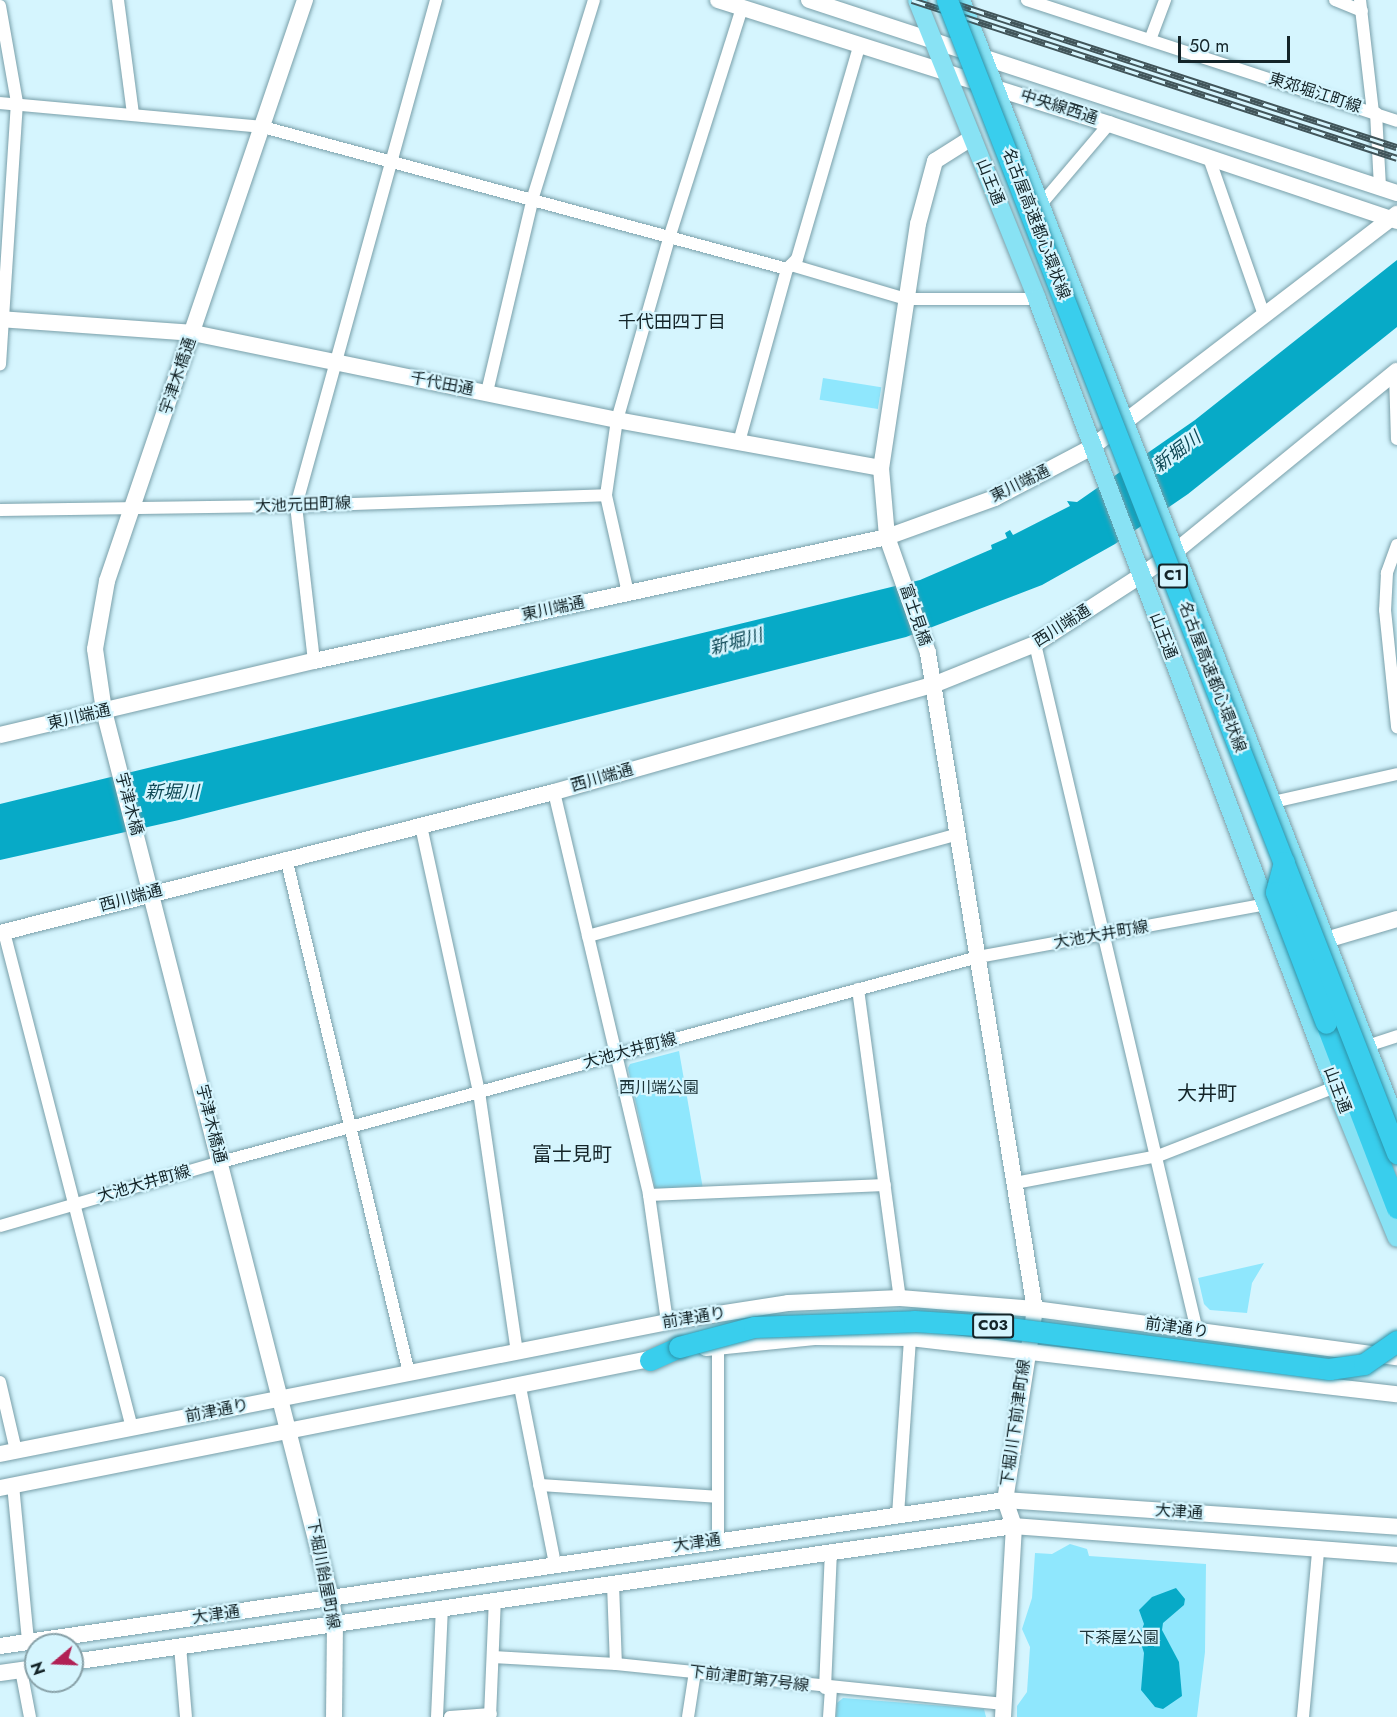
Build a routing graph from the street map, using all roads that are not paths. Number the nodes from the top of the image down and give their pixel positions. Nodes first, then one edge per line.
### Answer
1 (118, 0) edge
2 (305, 0) edge
3 (436, 0) edge
4 (594, 0) edge
5 (718, 0) edge
6 (808, 0) edge
7 (917, 0) edge
8 (947, 0) edge
9 (961, 0) edge
10 (1027, 0) edge
11 (1166, 0) edge
12 (1335, 0) edge
13 (1361, 5) edge
14 (0, 6) edge
15 (742, 8) junction
16 (933, 40) junction
17 (1150, 40) junction
18 (860, 44) junction
19 (986, 57) junction
20 (946, 73) junction
21 (998, 88) junction
22 (17, 102) junction
23 (0, 103) edge
24 (1374, 113) junction
25 (133, 114) junction
26 (1397, 121) edge
27 (1109, 124) junction
28 (263, 127) junction
29 (973, 137) junction
30 (1209, 158) junction
31 (390, 159) junction
32 (1380, 188) junction
33 (1397, 193) edge
34 (533, 197) junction
35 (1042, 203) junction
36 (1395, 218) edge
37 (670, 234) junction
38 (789, 267) junction
39 (906, 299) junction
40 (1037, 299) junction
41 (1264, 315) junction
42 (2, 319) edge
43 (193, 333) junction
44 (335, 363) junction
45 (0, 364) edge
46 (1396, 372) edge
47 (487, 392) junction
48 (617, 420) junction
49 (1125, 420) junction
50 (1397, 440) edge
51 (739, 442) junction
52 (1092, 447) junction
53 (881, 468) junction
54 (606, 495) junction
55 (296, 506) junction
56 (133, 509) junction
57 (0, 510) edge
58 (887, 537) junction
59 (1397, 544) edge
60 (1176, 551) junction
61 (1140, 576) junction
62 (628, 593) junction
63 (1392, 632) edge
64 (1035, 644) junction
65 (314, 661) junction
66 (933, 685) junction
67 (104, 711) junction
68 (1397, 727) edge
69 (0, 735) edge
70 (116, 758) joint
71 (1397, 774) edge
72 (554, 792) junction
73 (1273, 802) junction
74 (421, 826) junction
75 (958, 834) junction
76 (141, 850) joint
77 (286, 858) junction
78 (1284, 862) junction
79 (152, 892) junction
80 (1266, 904) junction
81 (1397, 919) edge
82 (2, 933) edge
83 (1104, 935) junction
84 (588, 936) junction
85 (1326, 940) junction
86 (978, 957) junction
87 (858, 989) junction
88 (1397, 1036) edge
89 (1367, 1046) junction
90 (616, 1055) junction
91 (1335, 1087) junction
92 (479, 1092) junction
93 (1396, 1122) edge
94 (350, 1127) junction
95 (1397, 1153) edge
96 (1158, 1156) junction
97 (221, 1162) junction
98 (1015, 1183) junction
99 (885, 1185) junction
100 (649, 1195) junction
101 (75, 1204) junction
102 (1397, 1208) edge
103 (0, 1226) edge
104 (1397, 1238) edge
105 (900, 1298) junction
106 (1035, 1309) junction
107 (668, 1322) junction
108 (1197, 1331) junction
109 (910, 1338) junction
110 (1397, 1341) edge
111 (718, 1346) junction
112 (1026, 1348) junction
113 (517, 1352) junction
114 (1397, 1357) edge
115 (650, 1359) junction
116 (409, 1373) junction
117 (0, 1382) edge
118 (520, 1387) junction
119 (1397, 1394) edge
120 (280, 1399) junction
121 (132, 1428) junction
122 (291, 1433) junction
123 (8, 1453) edge
124 (540, 1485) junction
125 (6, 1486) edge
126 (718, 1497) junction
127 (1005, 1500) junction
128 (898, 1515) junction
129 (1014, 1526) junction
130 (1397, 1527) edge
131 (718, 1540) junction
132 (1318, 1551) junction
133 (831, 1552) junction
134 (1397, 1555) edge
135 (555, 1563) junction
136 (613, 1584) junction
137 (331, 1598) junction
138 (495, 1600) junction
139 (442, 1608) junction
140 (335, 1623) junction
141 (27, 1633) edge
142 (84, 1634) edge
143 (24, 1643) edge
144 (0, 1646) edge
145 (180, 1646) junction
146 (493, 1657) junction
147 (84, 1660) edge
148 (616, 1664) junction
149 (24, 1670) edge
150 (695, 1672) junction
151 (0, 1673) edge
152 (828, 1688) junction
153 (30, 1693) edge
154 (1004, 1711) edge
155 (490, 1715) edge
156 (30, 1717) edge
157 (186, 1717) edge
158 (334, 1717) edge
159 (437, 1717) edge
160 (450, 1717) edge
161 (688, 1717) edge
162 (829, 1717) edge
163 (1303, 1717) edge

1 - 25 street
2 - 28 street, 宇津木橋通
3 - 31 street
4 - 34 street
5 - 15 street, 中央線西通
6 - 16 street, 中央線西通
7 - 16 main road, 山王通
8 - 78 highway, 名古屋高速都心環状線 / C1, bridge
9 - 19 main road
10 - 17 street, 東郊堀江町線
11 - 17 street
12 - 13 street
13 - 24 street
14 - 22 street
15 - 18 street, 中央線西通
15 - 37 street
16 - 19 street, 中央線西通
16 - 20 main road, 山王通
17 - 24 street, 東郊堀江町線
18 - 20 street, 中央線西通
18 - 38 street
19 - 21 main road
19 - 32 street, 中央線西通
20 - 21 street, 中央線西通
20 - 29 main road, 山王通
21 - 27 street, 中央線西通
21 - 35 main road
22 - 23 street
22 - 25 street
22 - 42 street
24 - 26 street, 東郊堀江町線
24 - 32 street
25 - 28 street
27 - 30 street, 中央線西通
27 - 35 street
28 - 31 street
28 - 43 street, 宇津木橋通
29 - 39 street, 富士見橋
29 - 40 main road, 山王通
30 - 36 street, 中央線西通
30 - 41 street
31 - 34 street
31 - 44 street
32 - 33 street, 中央線西通
34 - 37 street
34 - 47 street
35 - 49 main road
36 - 41 street, 東川端通
37 - 38 street
37 - 48 street
38 - 39 street
38 - 51 street
39 - 40 street
39 - 53 street, 富士見橋
40 - 52 main road, 山王通
41 - 49 street, 東川端通
42 - 43 street, 千代田通
42 - 45 street
43 - 44 street, 千代田通
43 - 56 street, 宇津木橋通
44 - 47 street, 千代田通
44 - 55 street
46 - 50 street
46 - 60 street, 西川端通
47 - 48 street, 千代田通
48 - 51 street, 千代田通
48 - 54 street
49 - 52 street, 東川端通
49 - 60 main road
51 - 53 street, 千代田通
52 - 58 street, 東川端通
52 - 61 main road, 山王通
53 - 58 street, 富士見橋
54 - 55 street, 大池元田町線
54 - 62 street
55 - 56 street, 大池元田町線
55 - 65 street
56 - 57 street, 大池元田町線
56 - 67 street, 宇津木橋通
58 - 62 street, 東川端通
58 - 66 street, 富士見橋
59 - 63 street
60 - 61 street, 西川端通
60 - 73 main road
61 - 64 street, 西川端通
61 - 80 main road, 山王通
62 - 65 street, 東川端通
63 - 68 street
64 - 66 street, 西川端通
64 - 83 street
65 - 67 street, 東川端通
66 - 72 street, 西川端通
66 - 75 street, 富士見橋
67 - 69 street, 東川端通
67 - 70 street, 宇津木橋通
70 - 76 street, 宇津木橋
71 - 73 street
72 - 74 street, 西川端通
72 - 84 street
73 - 85 main road
74 - 77 street, 西川端通
74 - 92 street
75 - 84 street
75 - 86 street, 富士見橋
76 - 79 street, 宇津木橋通
77 - 79 street, 西川端通
77 - 94 street
78 - 95 highway, 名古屋高速都心環状線 / C1, bridge
78 - 102 highway, bridge
79 - 82 street, 西川端通
79 - 97 street, 宇津木橋通
80 - 83 street, 大池大井町線
80 - 85 street
80 - 91 main road, 山王通
81 - 85 street
82 - 101 street
83 - 86 street, 大池大井町線
83 - 96 street
84 - 90 street
85 - 89 main road
86 - 87 street, 大池大井町線
86 - 98 street, 富士見橋
87 - 90 street, 大池大井町線
87 - 99 street
88 - 89 street
89 - 93 main road
90 - 92 street, 大池大井町線
90 - 100 street
91 - 96 street
91 - 104 main road, 山王通
92 - 94 street, 大池大井町線
92 - 113 street
94 - 97 street, 大池大井町線
94 - 116 street
96 - 98 street
96 - 108 street
97 - 101 street, 大池大井町線
97 - 120 street, 宇津木橋通
98 - 106 street, 富士見橋
99 - 100 street
99 - 105 street
100 - 107 street
101 - 103 street, 大池大井町線
101 - 121 street
105 - 106 street, 前津通り
105 - 107 street, 前津通り
106 - 108 street, 前津通り
106 - 112 street, 下堀川下前津町線
107 - 113 street, 前津通り
108 - 114 street, 前津通り
109 - 111 street, 前津通り
109 - 112 street, 前津通り
109 - 128 street
110 - 115 highway, C03, bridge
111 - 115 street, 前津通り
111 - 126 street
112 - 119 street, 前津通り
112 - 127 street, 下堀川下前津町線
113 - 116 street, 前津通り
115 - 118 street, 前津通り
116 - 120 street, 前津通り
117 - 123 street
118 - 122 street, 前津通り
118 - 124 street
120 - 121 street, 前津通り
120 - 122 street, 宇津木橋通
121 - 123 street, 前津通り
122 - 125 street, 前津通り
122 - 137 street, 下堀川飴屋町線
124 - 126 street
124 - 135 street
125 - 141 street
126 - 131 street
127 - 128 street, 大津通
127 - 129 street, 下堀川下前津町線
127 - 130 street, 大津通
128 - 131 street, 大津通
129 - 132 street, 大津通
129 - 133 street, 大津通
129 - 154 street, 下堀川下前津町線
131 - 135 street, 大津通
132 - 134 street, 大津通
132 - 163 street
133 - 136 street, 大津通
133 - 152 street
135 - 137 street, 大津通
136 - 138 street, 大津通
136 - 148 street
137 - 140 street, 下堀川飴屋町線
137 - 142 street, 大津通
138 - 139 street, 大津通
138 - 146 street
139 - 140 street, 大津通
139 - 159 street
140 - 145 street, 大津通
140 - 158 street, 下堀川飴屋町線
143 - 144 street, 大津通
145 - 147 street, 大津通
145 - 157 street
146 - 148 street, 下前津町第7号線
146 - 155 street
148 - 150 street, 下前津町第7号線
149 - 151 street
150 - 152 street, 下前津町第7号線
150 - 161 street
152 - 154 street, 下前津町第7号線
152 - 162 street
153 - 156 street
155 - 160 street

